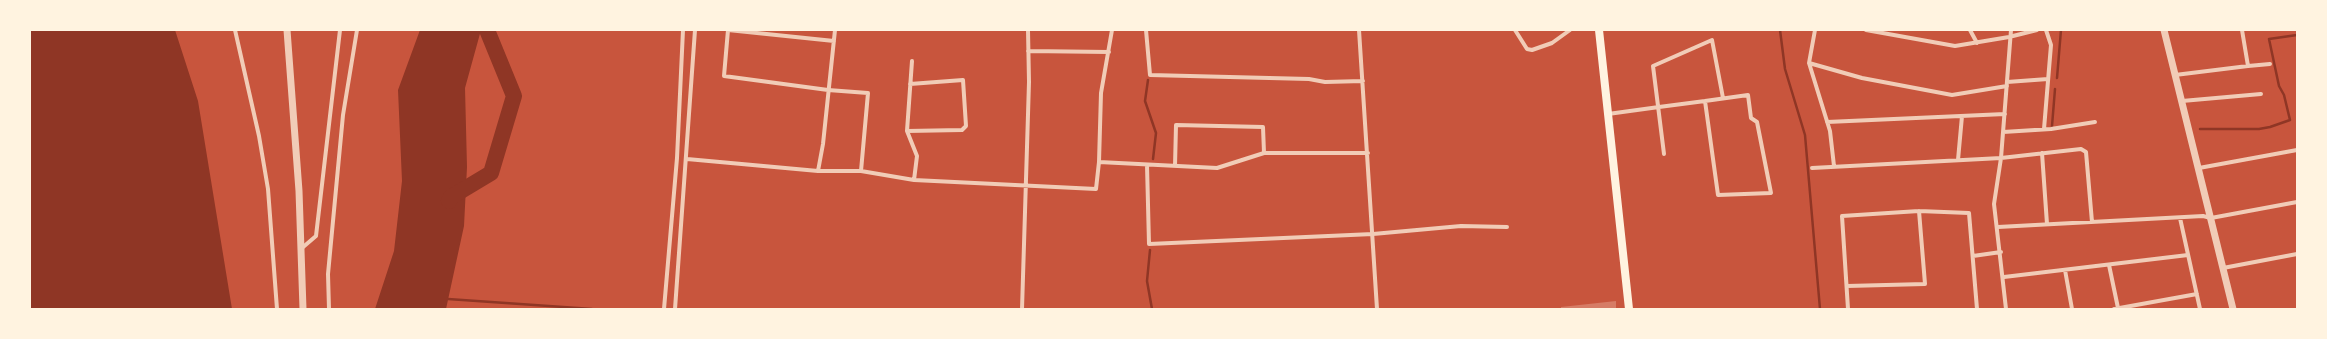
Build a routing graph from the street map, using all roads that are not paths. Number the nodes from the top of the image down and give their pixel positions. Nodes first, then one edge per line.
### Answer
1 (235, 30) edge
2 (287, 30) edge
3 (340, 30) edge
4 (357, 30) edge
5 (683, 30) edge
6 (695, 30) edge
7 (835, 30) edge
8 (1028, 30) edge
9 (1112, 30) edge
10 (1146, 30) edge
11 (1359, 30) edge
12 (1515, 30) edge
13 (1570, 30) edge
14 (1599, 30) edge
15 (1815, 30) edge
16 (1866, 30) edge
17 (1970, 30) edge
18 (2011, 30) edge
19 (2037, 30) edge
20 (2046, 30) edge
21 (2165, 30) edge
22 (2242, 30) edge
23 (2009, 37) junction
24 (834, 41) junction
25 (1977, 43) junction
26 (1028, 51) junction
27 (1109, 52) junction
28 (912, 61) dead end
29 (1809, 63) junction
30 (2270, 64) dead end
31 (2248, 66) junction
32 (2175, 75) junction
33 (2048, 79) junction
34 (1363, 81) junction
35 (910, 84) junction
36 (2007, 84) junction
37 (828, 90) junction
38 (2261, 94) dead end
39 (1724, 98) junction
40 (1705, 101) junction
41 (2182, 101) junction
42 (1659, 107) junction
43 (1608, 114) junction
44 (2005, 114) junction
45 (1962, 116) junction
46 (1827, 122) junction
47 (2095, 122) dead end
48 (2044, 129) junction
49 (907, 131) junction
50 (2003, 132) junction
51 (2297, 150) edge
52 (1264, 153) junction
53 (2042, 153) junction
54 (1368, 154) junction
55 (1664, 154) dead end
56 (2001, 158) junction
57 (687, 159) junction
58 (1958, 160) junction
59 (1099, 162) junction
60 (1147, 164) junction
61 (1175, 166) junction
62 (1834, 166) junction
63 (1812, 168) dead end
64 (2199, 168) junction
65 (818, 171) junction
66 (861, 171) junction
67 (914, 180) junction
68 (1025, 186) junction
69 (2297, 202) edge
70 (1919, 211) junction
71 (2180, 218) junction
72 (2211, 218) junction
73 (2092, 222) junction
74 (2047, 224) junction
75 (1507, 226) dead end
76 (1998, 227) junction
77 (1373, 234) junction
78 (302, 248) junction
79 (2001, 252) junction
80 (2297, 254) edge
81 (2188, 255) junction
82 (1973, 256) junction
83 (2110, 265) junction
84 (2223, 268) junction
85 (2064, 270) junction
86 (2004, 277) junction
87 (1847, 286) junction
88 (2197, 294) junction
89 (277, 309) edge
90 (303, 309) edge
91 (329, 309) edge
92 (664, 309) edge
93 (675, 309) edge
94 (1022, 309) edge
95 (1377, 309) edge
96 (1629, 309) edge
97 (1848, 309) edge
98 (1977, 309) edge
99 (2006, 309) edge
100 (2072, 309) edge
101 (2116, 309) edge
102 (2200, 309) edge
103 (2233, 309) edge

1 - 89 street
2 - 78 street
3 - 78 street
4 - 91 street
5 - 92 street
6 - 57 street
7 - 24 street
8 - 26 street
9 - 27 street
10 - 34 street
11 - 34 street
12 - 13 street
14 - 43 main road
15 - 29 street
16 - 25 street
17 - 25 street
18 - 23 street
19 - 23 street
20 - 33 street
21 - 32 street
22 - 31 street
23 - 25 street
23 - 36 street
24 - 37 street
24 - 37 street
26 - 27 street
26 - 68 street
27 - 59 street
28 - 35 street
29 - 36 street
29 - 46 street
30 - 31 street
31 - 32 street
32 - 41 street
33 - 36 street
33 - 48 street
34 - 54 street
35 - 49 street
35 - 49 street
36 - 44 street
37 - 65 street
37 - 66 street
38 - 41 street
39 - 40 street
39 - 40 street
39 - 42 street
40 - 42 street
41 - 64 street
42 - 43 street
42 - 55 street
43 - 96 main road
44 - 45 street
44 - 50 street
45 - 46 street
45 - 58 street
46 - 62 street
47 - 48 street
48 - 50 street
49 - 67 street
50 - 56 street
51 - 64 street
52 - 54 street
52 - 61 street
52 - 61 street
53 - 56 street
53 - 73 street
53 - 74 street
54 - 77 street
56 - 58 street
56 - 76 street
57 - 65 street
57 - 93 street
58 - 62 street
59 - 60 street
59 - 68 street
60 - 61 street
60 - 77 street
62 - 63 street
64 - 72 street
65 - 66 street
66 - 67 street
67 - 68 street
68 - 94 street
69 - 72 street
70 - 82 street
70 - 87 street
70 - 87 street
71 - 72 street
71 - 73 street
71 - 81 street
72 - 84 street
73 - 74 street
74 - 76 street
75 - 77 street
76 - 79 street
77 - 95 street
78 - 90 street
79 - 82 street
79 - 86 street
80 - 84 street
81 - 83 street
81 - 88 street
82 - 98 street
83 - 85 street
83 - 101 street
84 - 103 street
85 - 86 street
85 - 100 street
86 - 99 street
87 - 97 street
88 - 101 street
88 - 102 street

